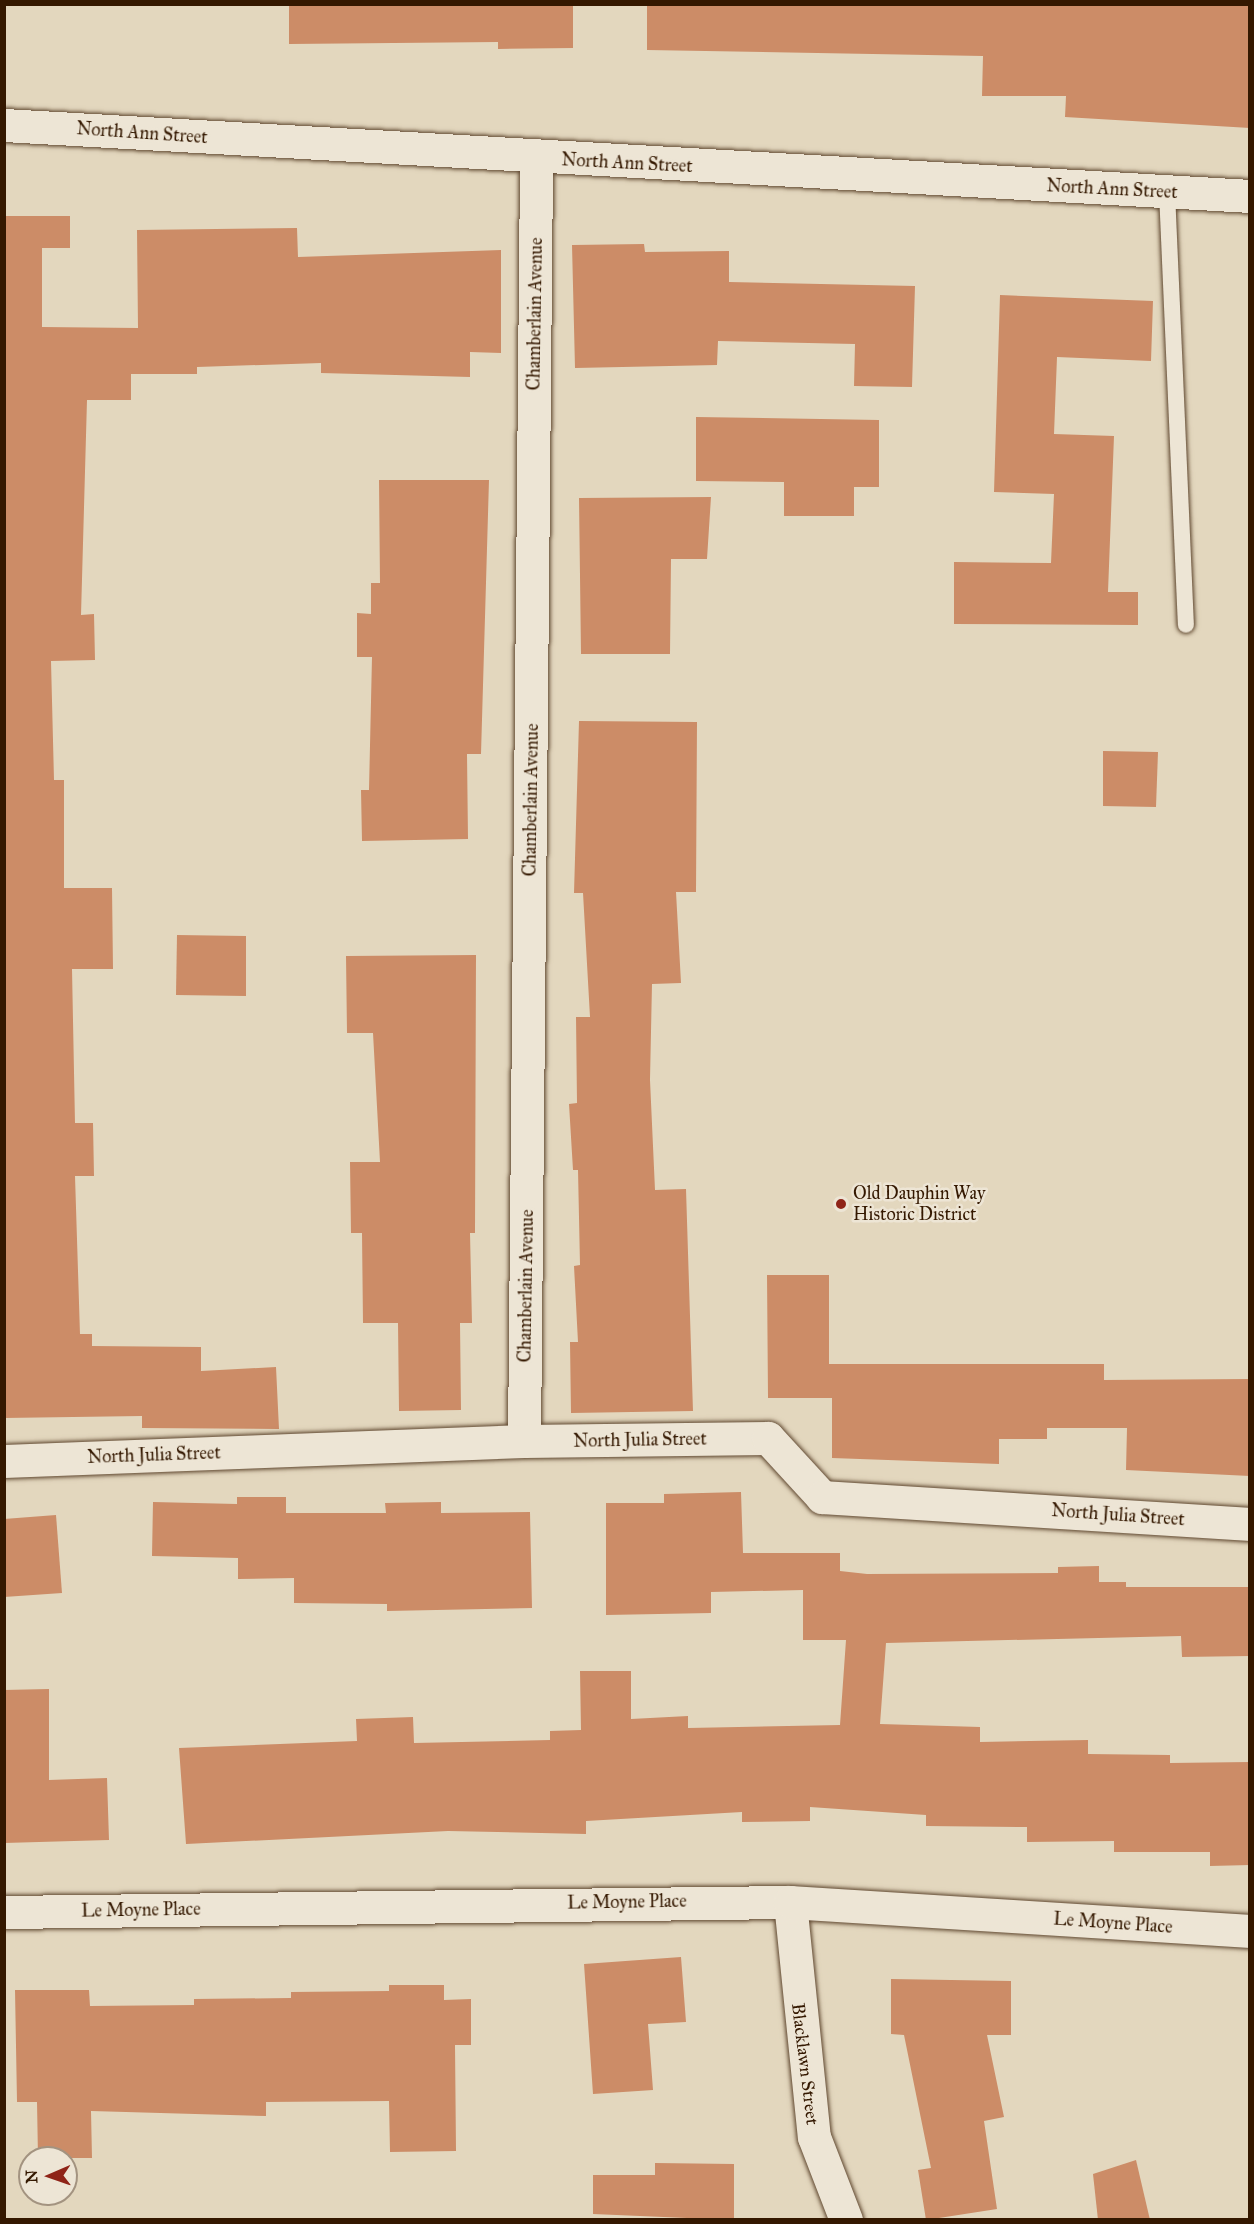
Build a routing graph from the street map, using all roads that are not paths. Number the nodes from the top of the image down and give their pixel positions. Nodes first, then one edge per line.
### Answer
1 (4, 125) edge
2 (537, 158) junction
3 (1167, 192) junction
4 (1250, 196) edge
5 (1186, 625) dead end
6 (524, 1441) junction
7 (4, 1461) edge
8 (1250, 1524) edge
9 (790, 1902) junction
10 (4, 1912) edge
11 (1250, 1931) edge
12 (846, 2220) edge

1 - 2 street, North Ann Street
2 - 3 street, North Ann Street
2 - 6 street, Chamberlain Avenue
3 - 4 street, North Ann Street
3 - 5 lane
6 - 7 street, North Julia Street
6 - 8 street, North Julia Street
9 - 10 street, Le Moyne Place
9 - 11 street, Le Moyne Place
9 - 12 street, Blacklawn Street

